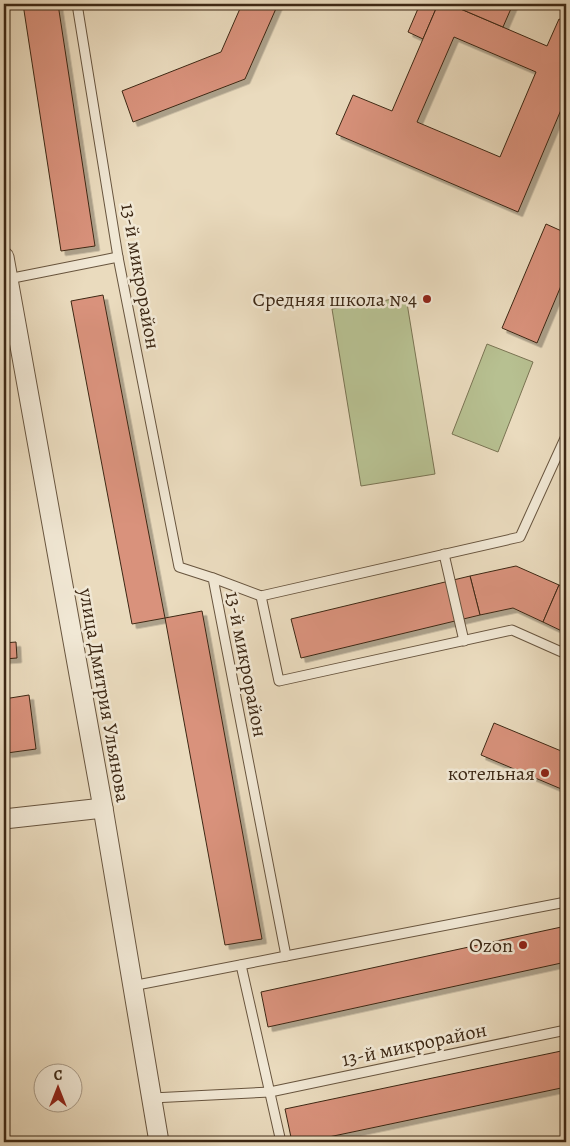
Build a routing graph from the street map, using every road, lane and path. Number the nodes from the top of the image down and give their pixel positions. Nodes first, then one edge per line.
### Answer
1 (77, 4) edge
2 (4, 256) edge
3 (118, 257) junction
4 (8, 279) junction
5 (566, 436) edge
6 (444, 554) junction
7 (213, 578) junction
8 (261, 596) junction
9 (464, 641) junction
10 (566, 654) edge
11 (102, 808) junction
12 (4, 819) edge
13 (566, 902) edge
14 (286, 956) junction
15 (241, 965) junction
16 (132, 986) junction
17 (566, 1030) edge
18 (270, 1092) junction
19 (152, 1098) junction
20 (159, 1142) edge
21 (281, 1142) edge

1 - 3 lane, 13-й микрорайон
2 - 4 street, улица Дмитрия Ульянова
3 - 4 lane
3 - 7 lane, 13-й микрорайон
4 - 11 street, улица Дмитрия Ульянова
5 - 6 lane
6 - 8 lane
6 - 9 lane
7 - 8 lane
7 - 14 lane, 13-й микрорайон
8 - 9 lane
9 - 10 lane
11 - 12 street
11 - 16 street, улица Дмитрия Ульянова
13 - 14 lane
14 - 15 lane
15 - 16 lane
15 - 18 lane
16 - 19 street, улица Дмитрия Ульянова
17 - 18 lane, 13-й микрорайон
18 - 19 lane, 13-й микрорайон
18 - 21 lane
19 - 20 street, улица Дмитрия Ульянова

